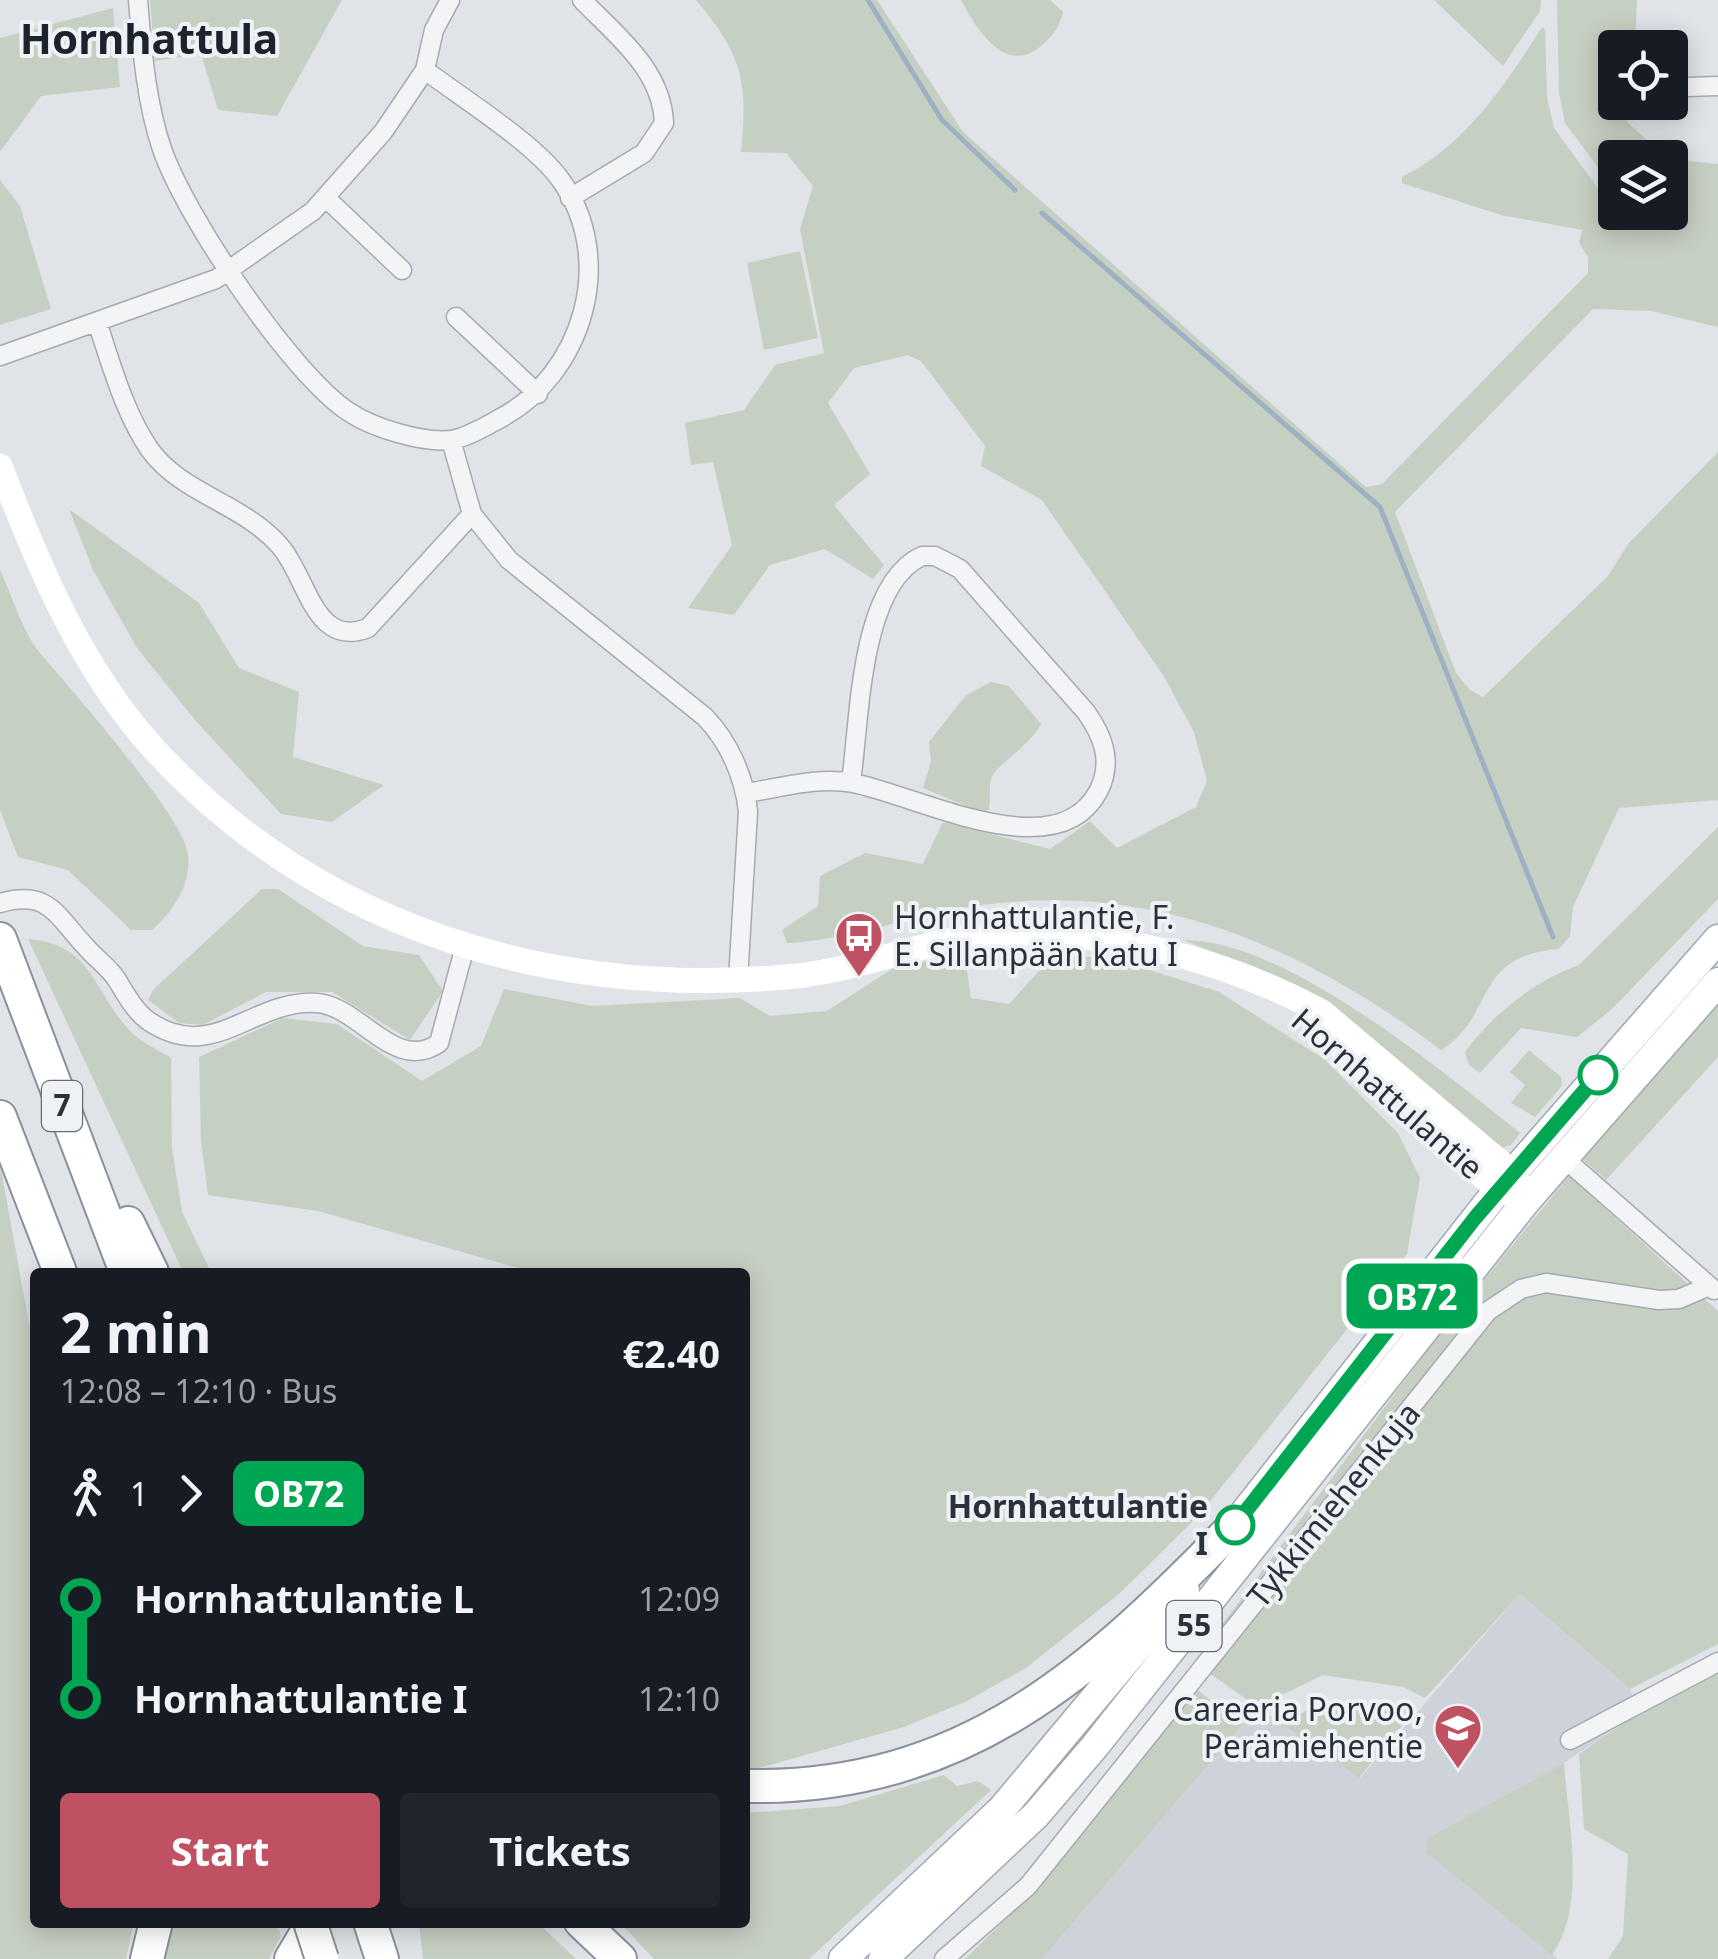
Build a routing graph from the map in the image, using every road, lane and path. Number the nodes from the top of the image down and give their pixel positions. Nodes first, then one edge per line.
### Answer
1 (138, 0) edge
2 (450, 0) edge
3 (582, 0) edge
4 (425, 70) junction
5 (1688, 86) edge
6 (1718, 86) edge
7 (326, 198) junction
8 (570, 198) junction
9 (231, 270) junction
10 (402, 270) dead end
11 (456, 317) dead end
12 (96, 322) junction
13 (0, 356) edge
14 (538, 394) junction
15 (451, 440) junction
16 (0, 466) edge
17 (472, 514) junction
18 (851, 782) junction
19 (746, 793) junction
20 (0, 904) edge
21 (0, 938) edge
22 (1718, 939) edge
23 (466, 946) junction
24 (738, 980) junction
25 (1718, 982) edge
26 (38, 1044) junction
27 (0, 1118) edge
28 (1574, 1166) dead end
29 (1506, 1181) junction
30 (1527, 1200) junction
31 (55, 1268) edge
32 (124, 1268) edge
33 (150, 1268) edge
34 (1714, 1290) edge
35 (1235, 1525) junction
36 (1718, 1662) edge
37 (1570, 1740) dead end
38 (750, 1786) edge
39 (155, 1928) edge
40 (308, 1928) edge
41 (313, 1928) edge
42 (372, 1928) edge
43 (587, 1928) edge
44 (948, 1958) edge
45 (147, 1959) edge
46 (291, 1959) edge
47 (322, 1959) edge
48 (382, 1959) edge
49 (620, 1959) edge
50 (843, 1959) edge
51 (883, 1959) edge

1 - 9 street
2 - 4 street
3 - 8 street
4 - 7 street
4 - 8 street
5 - 6 street
7 - 9 street
7 - 10 street
8 - 14 street
9 - 12 street
9 - 15 street
11 - 14 street
12 - 13 street
12 - 17 street
14 - 15 street
15 - 17 street
16 - 23 street, Hornhattulantie
17 - 19 street
18 - 18 street
18 - 19 street
19 - 24 street
20 - 23 street
21 - 26 highway, 7
22 - 29 main road, 55
23 - 24 street, Hornhattulantie
24 - 29 street, Hornhattulantie
25 - 30 main road, 55
26 - 32 highway, 7
26 - 33 highway
27 - 31 highway, 7
28 - 34 street
29 - 30 street, Hornhattulantie
29 - 35 main road, 55
30 - 51 main road, 55
34 - 44 street, Tykkimiehenkuja
35 - 38 highway
35 - 50 main road, 55
36 - 37 street
39 - 45 highway
40 - 46 highway
41 - 47 highway, bridge
42 - 48 highway
43 - 49 highway

